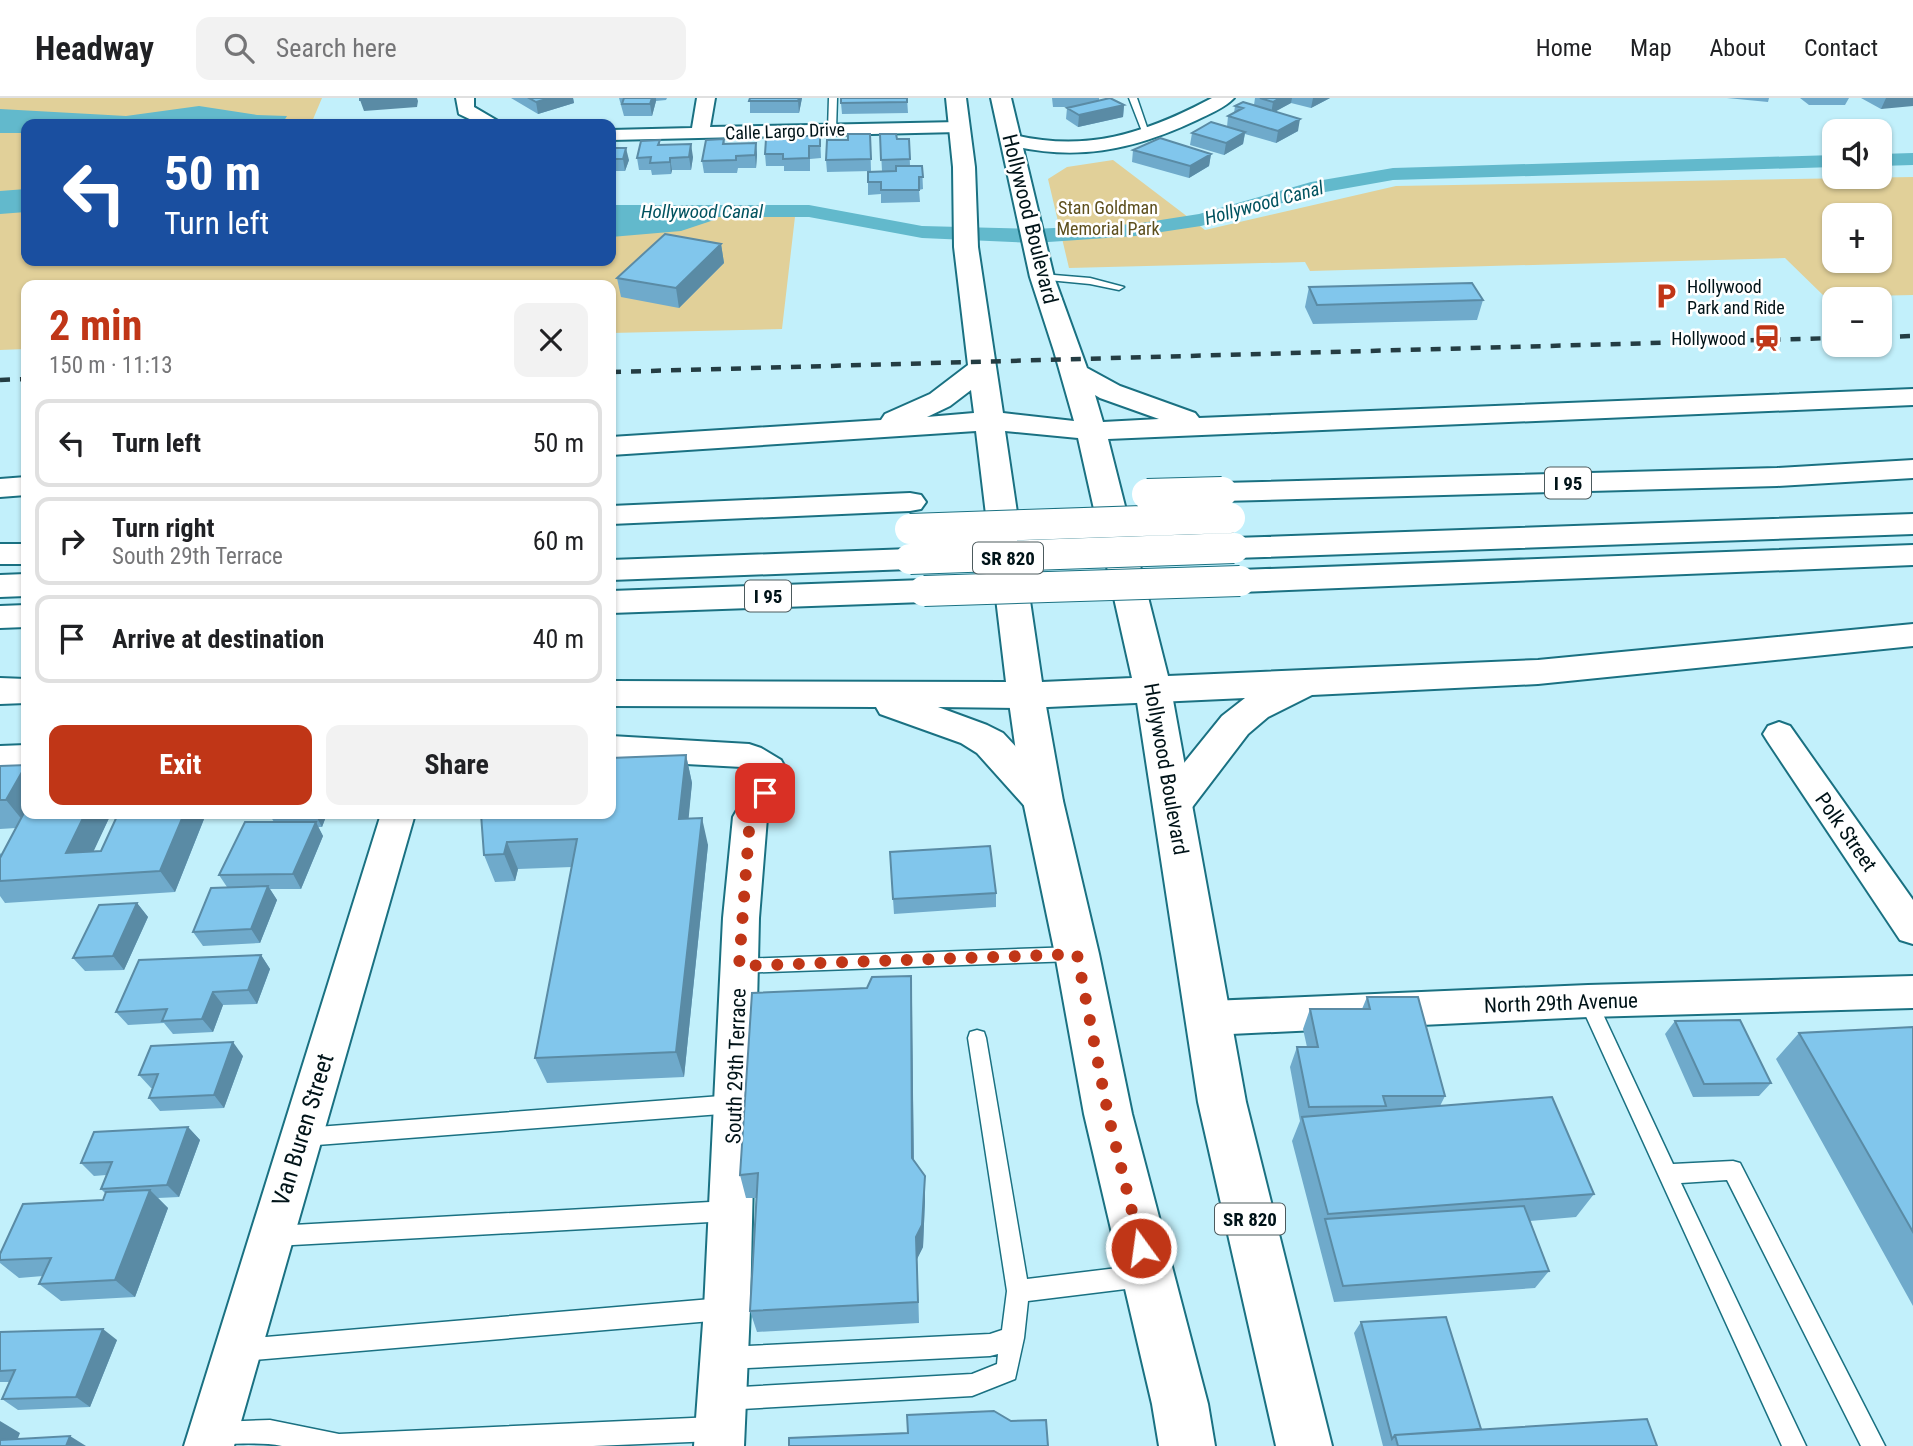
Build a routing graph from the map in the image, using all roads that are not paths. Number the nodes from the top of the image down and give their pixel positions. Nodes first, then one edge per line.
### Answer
1 (465, 98) edge
2 (706, 98) edge
3 (833, 98) edge
4 (956, 98) edge
5 (1001, 98) edge
6 (1133, 98) edge
7 (1225, 98) edge
8 (484, 119) edge
9 (959, 127) junction
10 (832, 130) junction
11 (699, 134) junction
12 (1147, 134) junction
13 (616, 135) edge
14 (1010, 140) junction
15 (962, 151) junction
16 (989, 172) dead end
17 (1016, 267) dead end
18 (1042, 277) junction
19 (1119, 287) dead end
20 (983, 367) junction
21 (1074, 372) junction
22 (1913, 397) edge
23 (991, 421) junction
24 (1208, 424) junction
25 (863, 431) junction
26 (1091, 431) junction
27 (616, 446) edge
28 (1913, 469) edge
29 (21, 486) edge
30 (0, 488) edge
31 (1913, 494) edge
32 (616, 515) edge
33 (1229, 519) junction
34 (1913, 524) edge
35 (910, 530) junction
36 (0, 531) edge
37 (21, 531) edge
38 (616, 540) edge
39 (0, 554) edge
40 (21, 554) edge
41 (1913, 555) edge
42 (616, 569) edge
43 (21, 585) edge
44 (0, 586) edge
45 (616, 602) edge
46 (21, 616) edge
47 (0, 617) edge
48 (1913, 635) edge
49 (1311, 682) junction
50 (1153, 689) junction
51 (0, 691) edge
52 (21, 691) edge
53 (616, 694) edge
54 (861, 695) junction
55 (1026, 695) junction
56 (1779, 734) dead end
57 (616, 748) edge
58 (21, 757) edge
59 (0, 758) edge
60 (1043, 801) junction
61 (1173, 804) junction
62 (396, 819) edge
63 (1913, 929) edge
64 (1077, 954) junction
65 (739, 966) junction
66 (1913, 992) edge
67 (1588, 1001) junction
68 (1210, 1018) junction
69 (977, 1038) dead end
70 (734, 1104) junction
71 (301, 1137) junction
72 (1667, 1174) junction
73 (731, 1211) junction
74 (271, 1236) junction
75 (1148, 1275) junction
76 (1018, 1291) junction
77 (727, 1309) junction
78 (1013, 1338) junction
79 (237, 1351) junction
80 (724, 1358) junction
81 (720, 1425) edge
82 (211, 1440) edge
83 (336, 1445) edge
84 (1187, 1446) edge
85 (1304, 1446) edge
86 (1794, 1446) edge
87 (1873, 1446) edge

1 - 8 street
2 - 11 street
3 - 10 lane
4 - 9 main road, SR 820
5 - 14 main road, Hollywood Boulevard / SR 820
6 - 12 lane
7 - 12 street
9 - 10 street, Calle Largo Drive
9 - 15 main road, SR 820
10 - 11 street, Calle Largo Drive
11 - 13 street, Calle Largo Drive
12 - 14 street
14 - 18 main road, Hollywood Boulevard / SR 820
15 - 16 main road
15 - 20 main road, SR 820
17 - 18 main road
18 - 19 lane
18 - 21 main road, Hollywood Boulevard / SR 820
20 - 23 main road, SR 820
20 - 25 main road
21 - 24 main road
21 - 26 main road, Hollywood Boulevard / SR 820
22 - 24 main road
23 - 25 main road
23 - 26 main road
23 - 55 main road, SR 820
24 - 26 main road
25 - 27 main road
26 - 50 main road, Hollywood Boulevard / SR 820
28 - 33 main road, I 95
29 - 30 main road
31 - 33 main road
32 - 35 main road, I 95
33 - 34 main road
33 - 35 main road, bridge
33 - 35 main road, I 95, bridge
35 - 38 main road
35 - 42 main road
36 - 37 main road
39 - 40 main road
41 - 45 main road, I 95, bridge
43 - 44 main road
46 - 47 main road
48 - 49 main road
49 - 50 main road
49 - 61 main road
50 - 55 main road
50 - 61 main road, Hollywood Boulevard / SR 820
51 - 52 main road
53 - 54 main road
54 - 55 main road
54 - 60 main road
55 - 60 main road, SR 820
56 - 63 street, Polk Street
57 - 65 street, South 29th Terrace
58 - 59 street
60 - 64 main road, SR 820
61 - 68 main road, Hollywood Boulevard / SR 820
62 - 71 street, Van Buren Street
64 - 65 lane
64 - 75 main road, SR 820
65 - 70 street, South 29th Terrace
66 - 67 street, North 29th Avenue
67 - 68 street, North 29th Avenue
67 - 72 lane
68 - 85 main road, Hollywood Boulevard / SR 820
69 - 76 lane
70 - 71 lane
70 - 73 street, South 29th Terrace
71 - 74 street, Van Buren Street
72 - 86 lane
72 - 87 lane
73 - 74 lane
73 - 77 street, South 29th Terrace
74 - 79 street, Van Buren Street
75 - 76 lane
75 - 84 main road, SR 820
76 - 78 lane
77 - 79 lane
77 - 80 street, South 29th Terrace
78 - 80 lane
78 - 81 lane
79 - 82 street, Van Buren Street
80 - 81 street, South 29th Terrace
81 - 83 lane
82 - 83 lane

